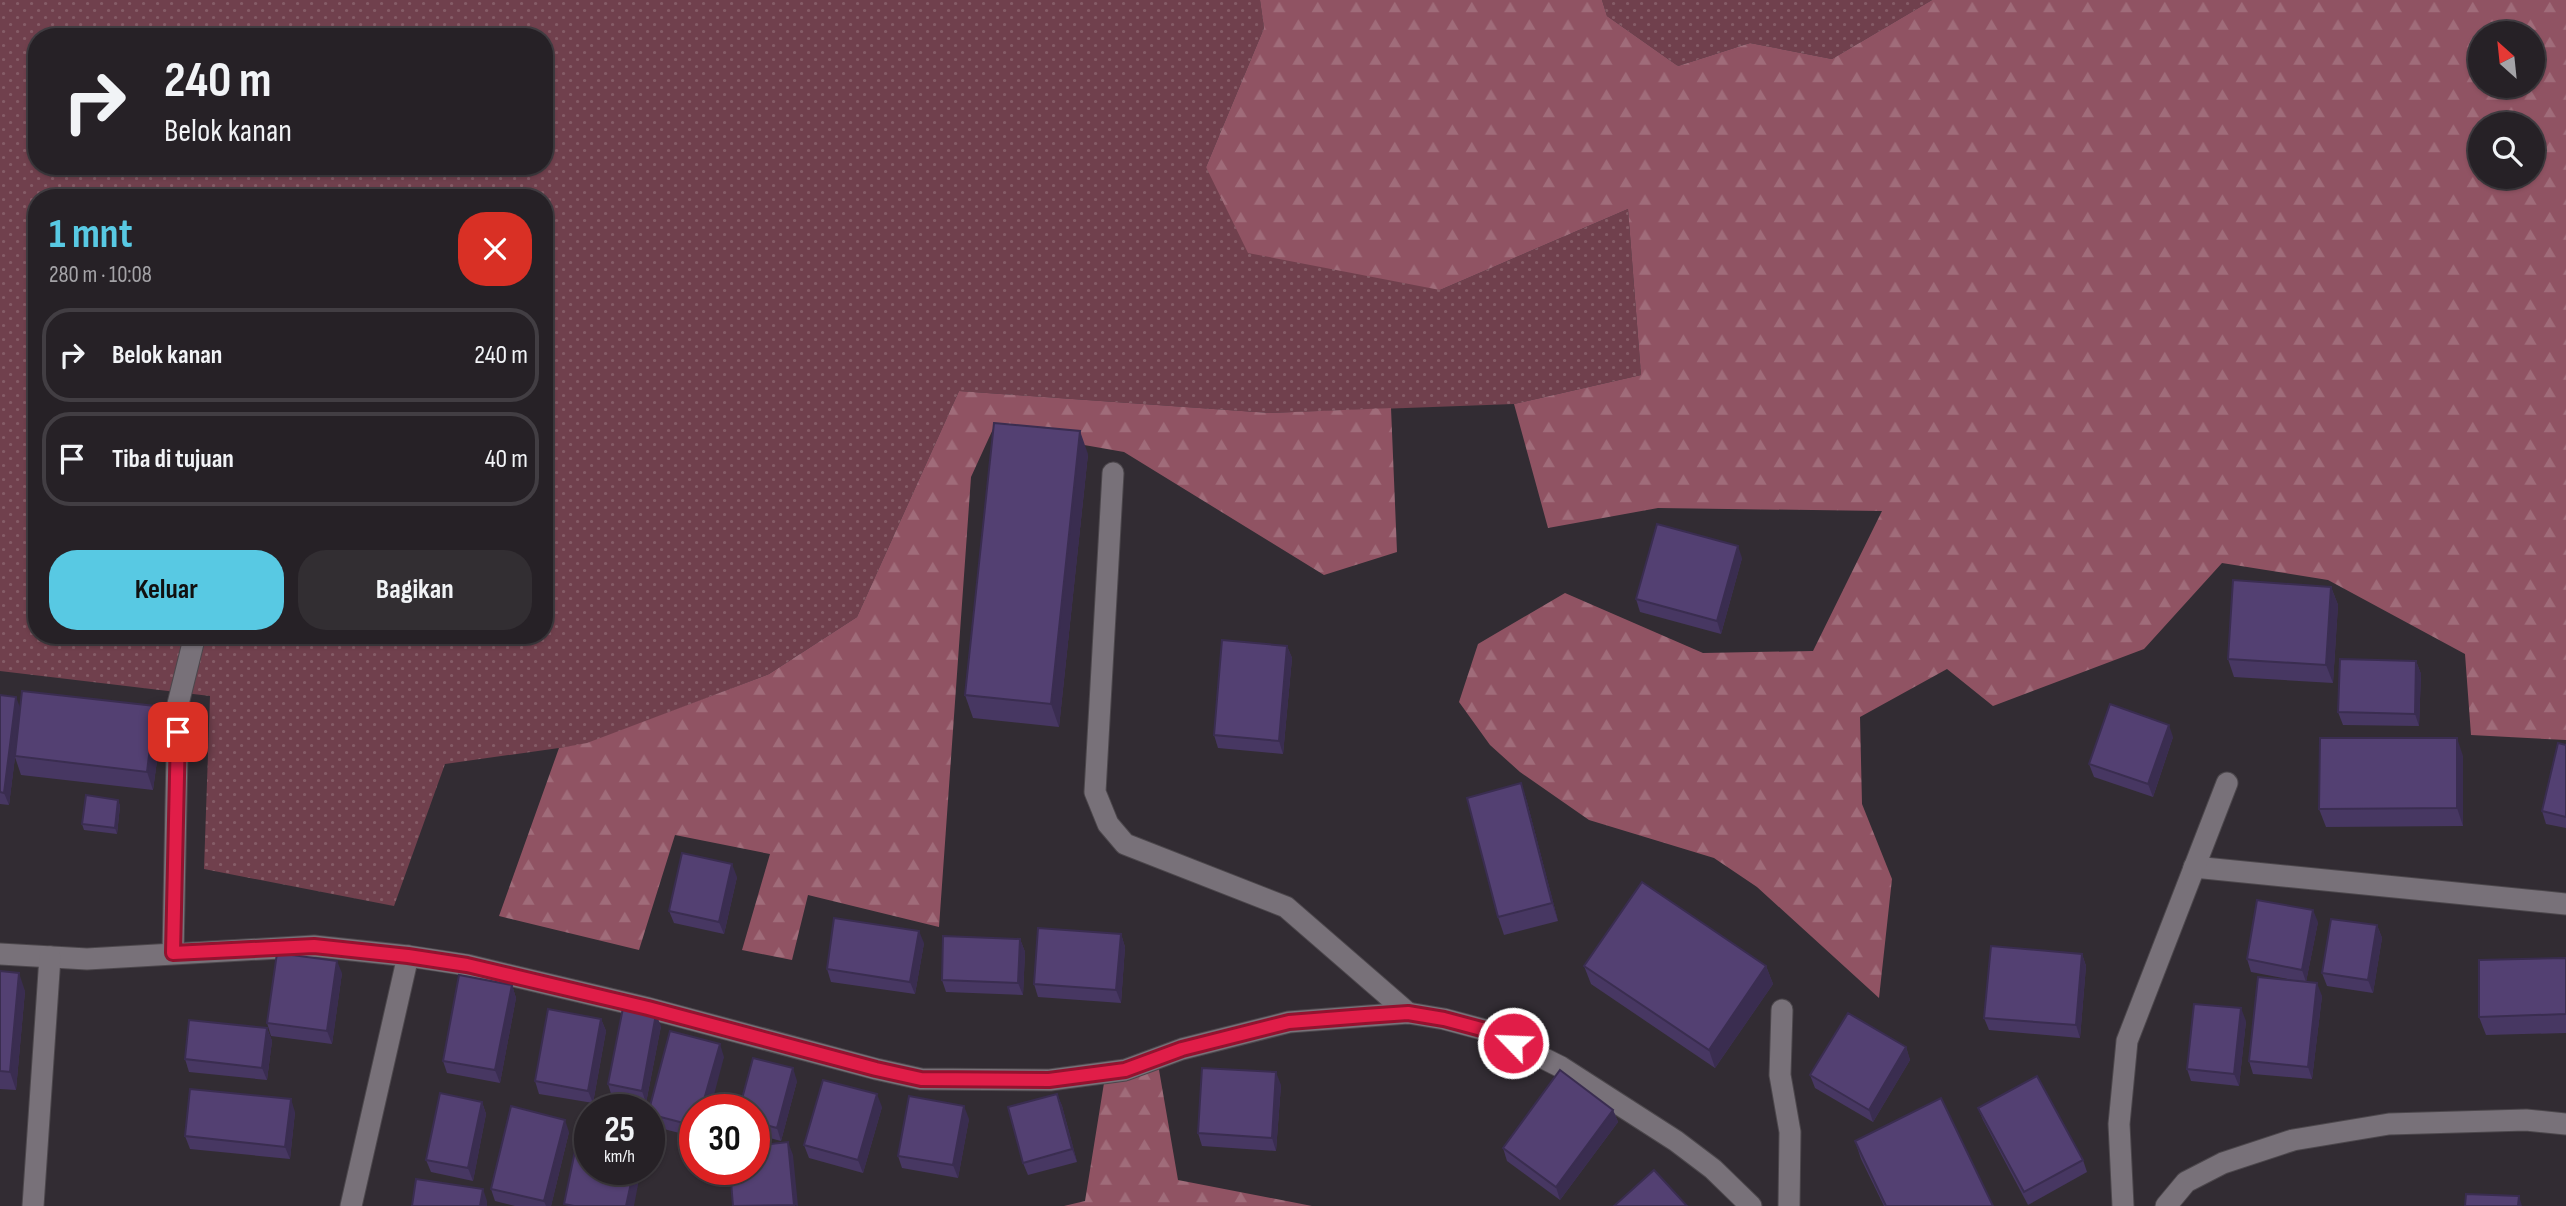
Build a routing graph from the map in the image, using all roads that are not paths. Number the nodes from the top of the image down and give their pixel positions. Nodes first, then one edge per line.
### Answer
1 (1113, 473) dead end
2 (193, 644) edge
3 (2227, 783) dead end
4 (2194, 867) junction
5 (2566, 904) edge
6 (173, 953) junction
7 (0, 954) edge
8 (408, 956) junction
9 (50, 957) junction
10 (1782, 1010) dead end
11 (1408, 1013) junction
12 (2566, 1124) edge
13 (33, 1206) edge
14 (351, 1206) edge
15 (1751, 1206) edge
16 (1789, 1206) edge
17 (2123, 1206) edge
18 (2166, 1206) edge

1 - 11 street
2 - 6 street
3 - 4 street
4 - 5 street
4 - 17 street
6 - 8 street
6 - 9 street
7 - 9 street
8 - 11 street
8 - 14 street
9 - 13 street
10 - 16 street
11 - 15 street
12 - 18 street

